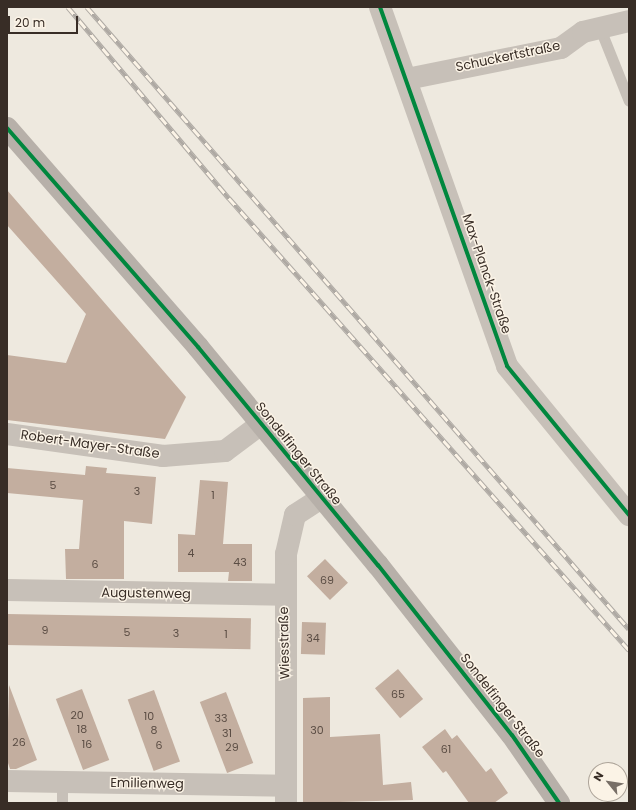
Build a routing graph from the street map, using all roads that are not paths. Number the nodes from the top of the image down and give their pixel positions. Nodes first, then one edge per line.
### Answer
1 (380, 7) edge
2 (629, 21) edge
3 (601, 31) junction
4 (406, 79) junction
5 (629, 101) edge
6 (7, 128) edge
7 (261, 424) junction
8 (7, 434) edge
9 (321, 498) junction
10 (629, 515) edge
11 (7, 590) edge
12 (284, 595) junction
13 (7, 781) edge
14 (62, 793) edge
15 (286, 795) edge
16 (559, 803) edge

1 - 4 street, Max-Planck-Straße
2 - 3 street, Schuckertstraße
3 - 4 street, Schuckertstraße
3 - 5 lane
4 - 10 street, Max-Planck-Straße
6 - 7 main road, Sondelfinger Straße
7 - 8 street, Robert-Mayer-Straße
7 - 9 main road, Sondelfinger Straße
9 - 12 street, Wiesstraße
9 - 16 main road, Sondelfinger Straße
11 - 12 street, Augustenweg
12 - 15 street, Wiesstraße
13 - 14 street, Emilienweg
14 - 15 street, Emilienweg

